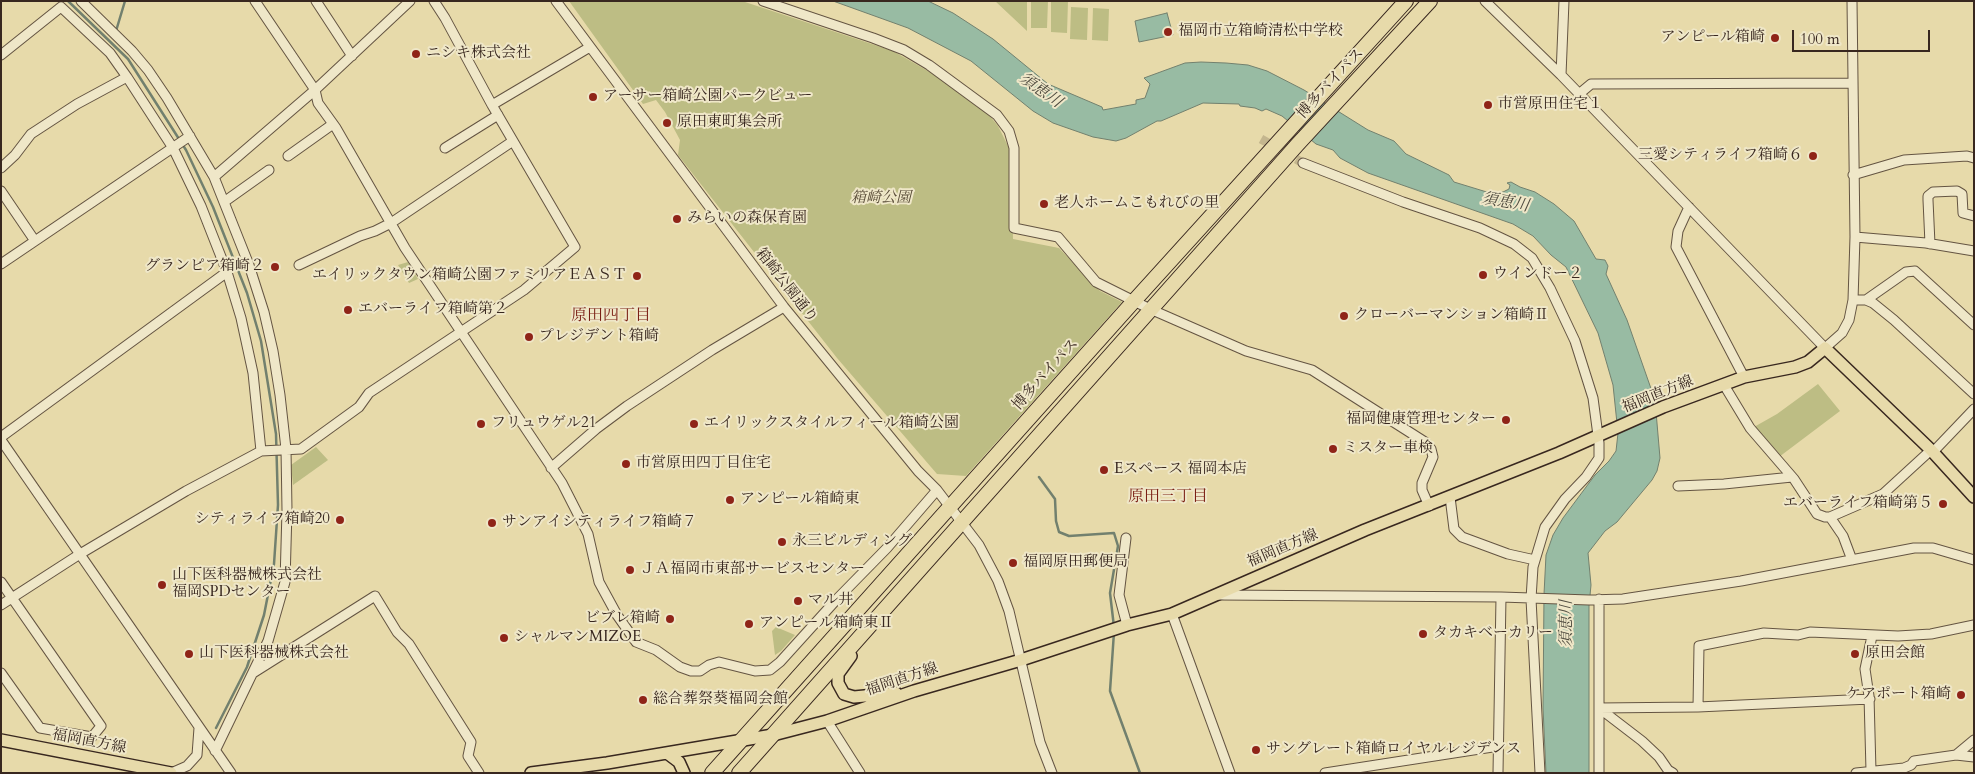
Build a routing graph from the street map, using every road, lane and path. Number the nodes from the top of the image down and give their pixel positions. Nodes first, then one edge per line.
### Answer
1 (82, 1) edge
2 (255, 1) edge
3 (316, 1) edge
4 (410, 1) edge
5 (434, 1) edge
6 (556, 1) edge
7 (763, 1) edge
8 (1406, 1) edge
9 (1430, 1) edge
10 (1485, 1) edge
11 (1564, 1) edge
12 (1852, 1) edge
13 (590, 47) junction
14 (1, 55) edge
15 (352, 56) junction
16 (1561, 75) junction
17 (127, 77) junction
18 (1853, 83) junction
19 (315, 90) junction
20 (1579, 94) junction
21 (492, 105) junction
22 (498, 115) junction
23 (333, 124) junction
24 (188, 137) junction
25 (513, 141) junction
26 (174, 147) junction
27 (445, 148) dead end
28 (288, 156) dead end
29 (1974, 158) edge
30 (1303, 163) tunnel mouth
31 (1, 168) edge
32 (269, 170) dead end
33 (1853, 175) junction
34 (214, 177) junction
35 (1, 192) edge
36 (224, 202) junction
37 (1690, 207) junction
38 (1974, 216) edge
39 (391, 223) junction
40 (1855, 237) junction
41 (35, 241) junction
42 (1930, 244) junction
43 (1974, 251) edge
44 (1, 264) edge
45 (299, 266) dead end
46 (227, 272) junction
47 (1853, 300) junction
48 (1866, 300) junction
49 (1134, 301) junction
50 (784, 307) junction
51 (1150, 309) junction
52 (1974, 325) edge
53 (461, 333) junction
54 (1824, 348) junction
55 (1744, 377) junction
56 (1724, 385) junction
57 (1974, 394) edge
58 (1974, 409) edge
59 (1602, 434) junction
60 (1, 438) edge
61 (284, 449) junction
62 (264, 451) junction
63 (1932, 451) junction
64 (551, 468) junction
65 (1792, 476) junction
66 (1678, 486) dead end
67 (937, 490) junction
68 (1974, 497) edge
69 (1450, 498) junction
70 (1429, 506) junction
71 (950, 507) junction
72 (1830, 517) junction
73 (960, 522) junction
74 (1126, 538) dead end
75 (80, 554) junction
76 (1535, 560) junction
77 (1852, 560) junction
78 (1974, 560) edge
79 (915, 574) junction
80 (1, 582) edge
81 (1215, 595) junction
82 (1501, 597) junction
83 (12, 598) junction
84 (1531, 599) junction
85 (1599, 599) junction
86 (1, 605) edge
87 (1172, 614) junction
88 (1127, 625) junction
89 (1974, 625) edge
90 (1872, 636) junction
91 (1021, 660) junction
92 (1, 673) edge
93 (253, 674) junction
94 (914, 691) junction
95 (1870, 699) junction
96 (1698, 707) junction
97 (1599, 708) junction
98 (827, 721) junction
99 (199, 728) junction
100 (773, 735) junction
101 (743, 739) junction
102 (1, 740) edge
103 (1974, 740) edge
104 (1498, 746) junction
105 (215, 751) junction
106 (667, 753) junction
107 (1956, 755) junction
108 (1974, 757) edge
109 (1912, 769) edge
110 (557, 771) edge
111 (1872, 771) junction
112 (1670, 772) edge
113 (171, 773) edge
114 (231, 773) edge
115 (480, 773) edge
116 (531, 773) edge
117 (684, 773) edge
118 (712, 773) edge
119 (739, 773) edge
120 (860, 773) edge
121 (1052, 773) edge
122 (1230, 773) edge
123 (1325, 773) edge
124 (1498, 773) edge
125 (1540, 773) edge
126 (1598, 773) edge
127 (1856, 773) edge

1 - 24 street
2 - 19 street
3 - 15 street
4 - 15 street
5 - 21 street
6 - 13 street, 箱崎公園通り
7 - 49 street
8 - 49 highway, 博多バイパス
9 - 51 highway, 博多バイパス
10 - 16 street
11 - 16 street
12 - 18 street
13 - 21 street
13 - 50 street, 箱崎公園通り
14 - 17 street
15 - 19 street
16 - 20 street
17 - 26 street
17 - 31 street
18 - 20 street
18 - 33 street
19 - 23 street
19 - 34 street
20 - 37 street
21 - 22 street
22 - 25 street
22 - 27 street
23 - 28 street
23 - 39 street
24 - 26 street
24 - 34 street
25 - 39 street
25 - 53 street
26 - 41 street
26 - 46 street
29 - 33 street
30 - 59 street
32 - 36 street
33 - 40 street
34 - 36 street
35 - 41 street
36 - 61 street
37 - 54 street
37 - 55 street
38 - 42 street
39 - 45 street
39 - 53 street
40 - 42 street
40 - 47 street
41 - 44 street
42 - 43 street
46 - 60 street
46 - 62 street
47 - 48 street
47 - 54 street
48 - 52 street
48 - 57 street
49 - 51 street
49 - 71 highway, 博多バイパス
50 - 64 street
50 - 67 street, 箱崎公園通り
51 - 70 street
51 - 73 highway, 博多バイパス
53 - 61 street
53 - 64 street
54 - 55 main road, 福岡直方線
54 - 63 main road
55 - 56 main road, 福岡直方線
56 - 59 main road, 福岡直方線
56 - 65 street
58 - 63 street
59 - 69 main road, 福岡直方線
59 - 76 street
60 - 75 street
61 - 62 street
61 - 93 street
62 - 75 street
63 - 68 main road
63 - 72 street
64 - 67 street
65 - 66 street
65 - 72 street
67 - 71 street, 箱崎公園通り
69 - 70 main road, 福岡直方線
69 - 76 street
70 - 81 main road, 福岡直方線
71 - 73 street, 箱崎公園通り
71 - 101 highway, 博多バイパス
72 - 77 street
73 - 79 highway, 博多バイパス
73 - 91 street, 箱崎公園通り
74 - 88 street
75 - 83 street
75 - 99 street
76 - 84 street
77 - 78 street
77 - 85 street
79 - 94 main road
79 - 100 highway, 博多バイパス
80 - 83 street
81 - 82 street
81 - 87 main road, 福岡直方線
82 - 84 street
82 - 104 street
83 - 86 street
83 - 92 street
84 - 85 street
84 - 125 street
85 - 97 street
87 - 88 main road, 福岡直方線
87 - 122 street
88 - 91 main road, 福岡直方線
89 - 90 street
90 - 95 street
90 - 96 street
91 - 94 main road, 福岡直方線
91 - 121 street, 箱崎公園通り
93 - 105 street
93 - 115 street
94 - 98 main road, 福岡直方線
95 - 96 street
95 - 111 street
96 - 97 street
97 - 112 street
97 - 126 street
98 - 100 main road, 福岡直方線
98 - 120 street
99 - 105 street
99 - 113 street
100 - 101 main road, 福岡直方線
100 - 119 highway, 博多バイパス
101 - 106 main road, 福岡直方線
101 - 118 highway, 博多バイパス
102 - 113 main road, 福岡直方線
103 - 107 street
104 - 123 street
104 - 124 street
105 - 114 street
106 - 110 main road, 福岡直方線
106 - 117 main road
107 - 108 street
107 - 109 street
109 - 111 street
110 - 116 main road, 福岡直方線
111 - 127 street

